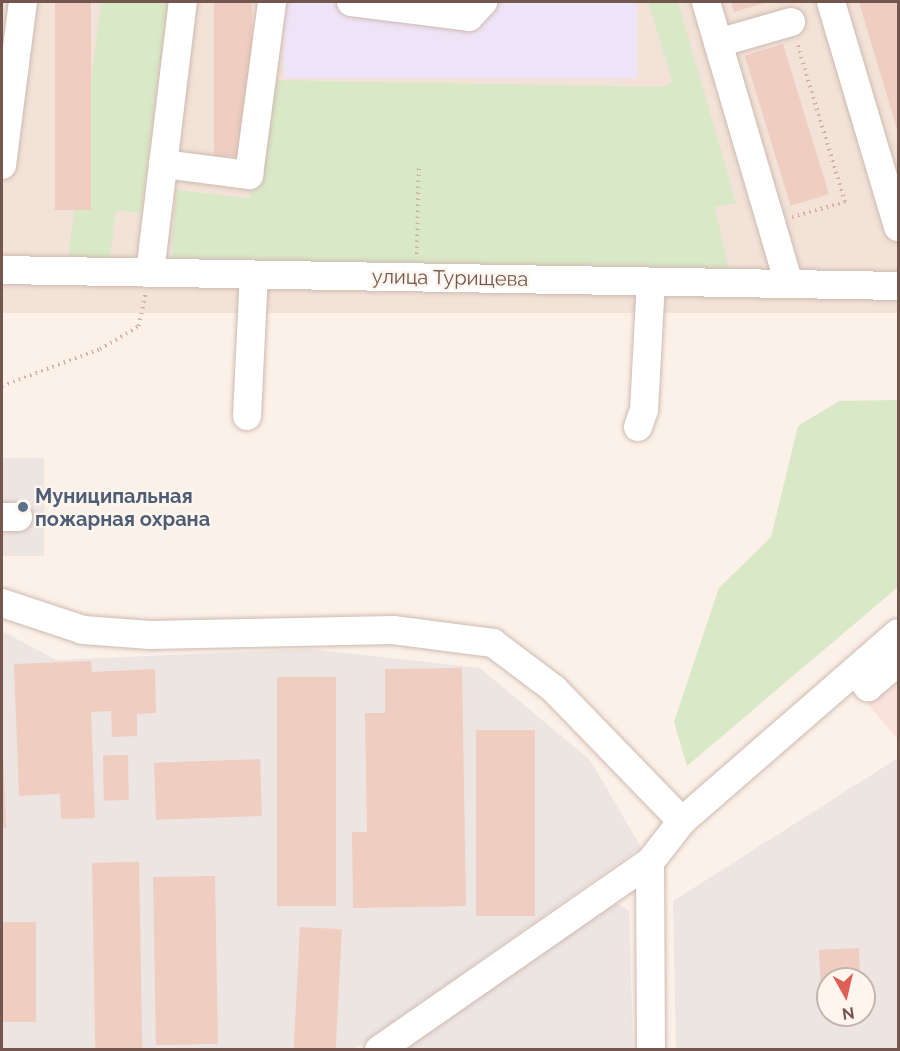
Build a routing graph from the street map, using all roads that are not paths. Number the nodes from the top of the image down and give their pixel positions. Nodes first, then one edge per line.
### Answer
1 (23, 2) edge
2 (183, 2) edge
3 (272, 2) edge
4 (351, 2) edge
5 (483, 2) edge
6 (706, 2) edge
7 (831, 2) edge
8 (791, 22) road end
9 (718, 43) junction
10 (163, 164) junction
11 (2, 165) edge
12 (898, 227) edge
13 (2, 270) edge
14 (150, 273) junction
15 (255, 275) junction
16 (651, 282) junction
17 (789, 284) junction
18 (898, 286) edge
19 (247, 416) dead end
20 (638, 427) dead end
21 (2, 603) edge
22 (898, 633) edge
23 (898, 662) edge
24 (855, 671) junction
25 (682, 821) junction
26 (650, 862) junction
27 (379, 1050) edge
28 (651, 1050) edge

1 - 11 street
2 - 10 street
3 - 10 street
4 - 5 street
6 - 9 street
7 - 12 street
8 - 9 street
9 - 17 street
10 - 14 street
13 - 14 street, улица Турищева
14 - 15 street, улица Турищева
15 - 16 street, улица Турищева
15 - 19 street
16 - 17 street, улица Турищева
16 - 20 street
17 - 18 street, улица Турищева
21 - 25 street
22 - 24 street
23 - 24 street
24 - 25 street
25 - 26 street
26 - 27 street
26 - 28 street

